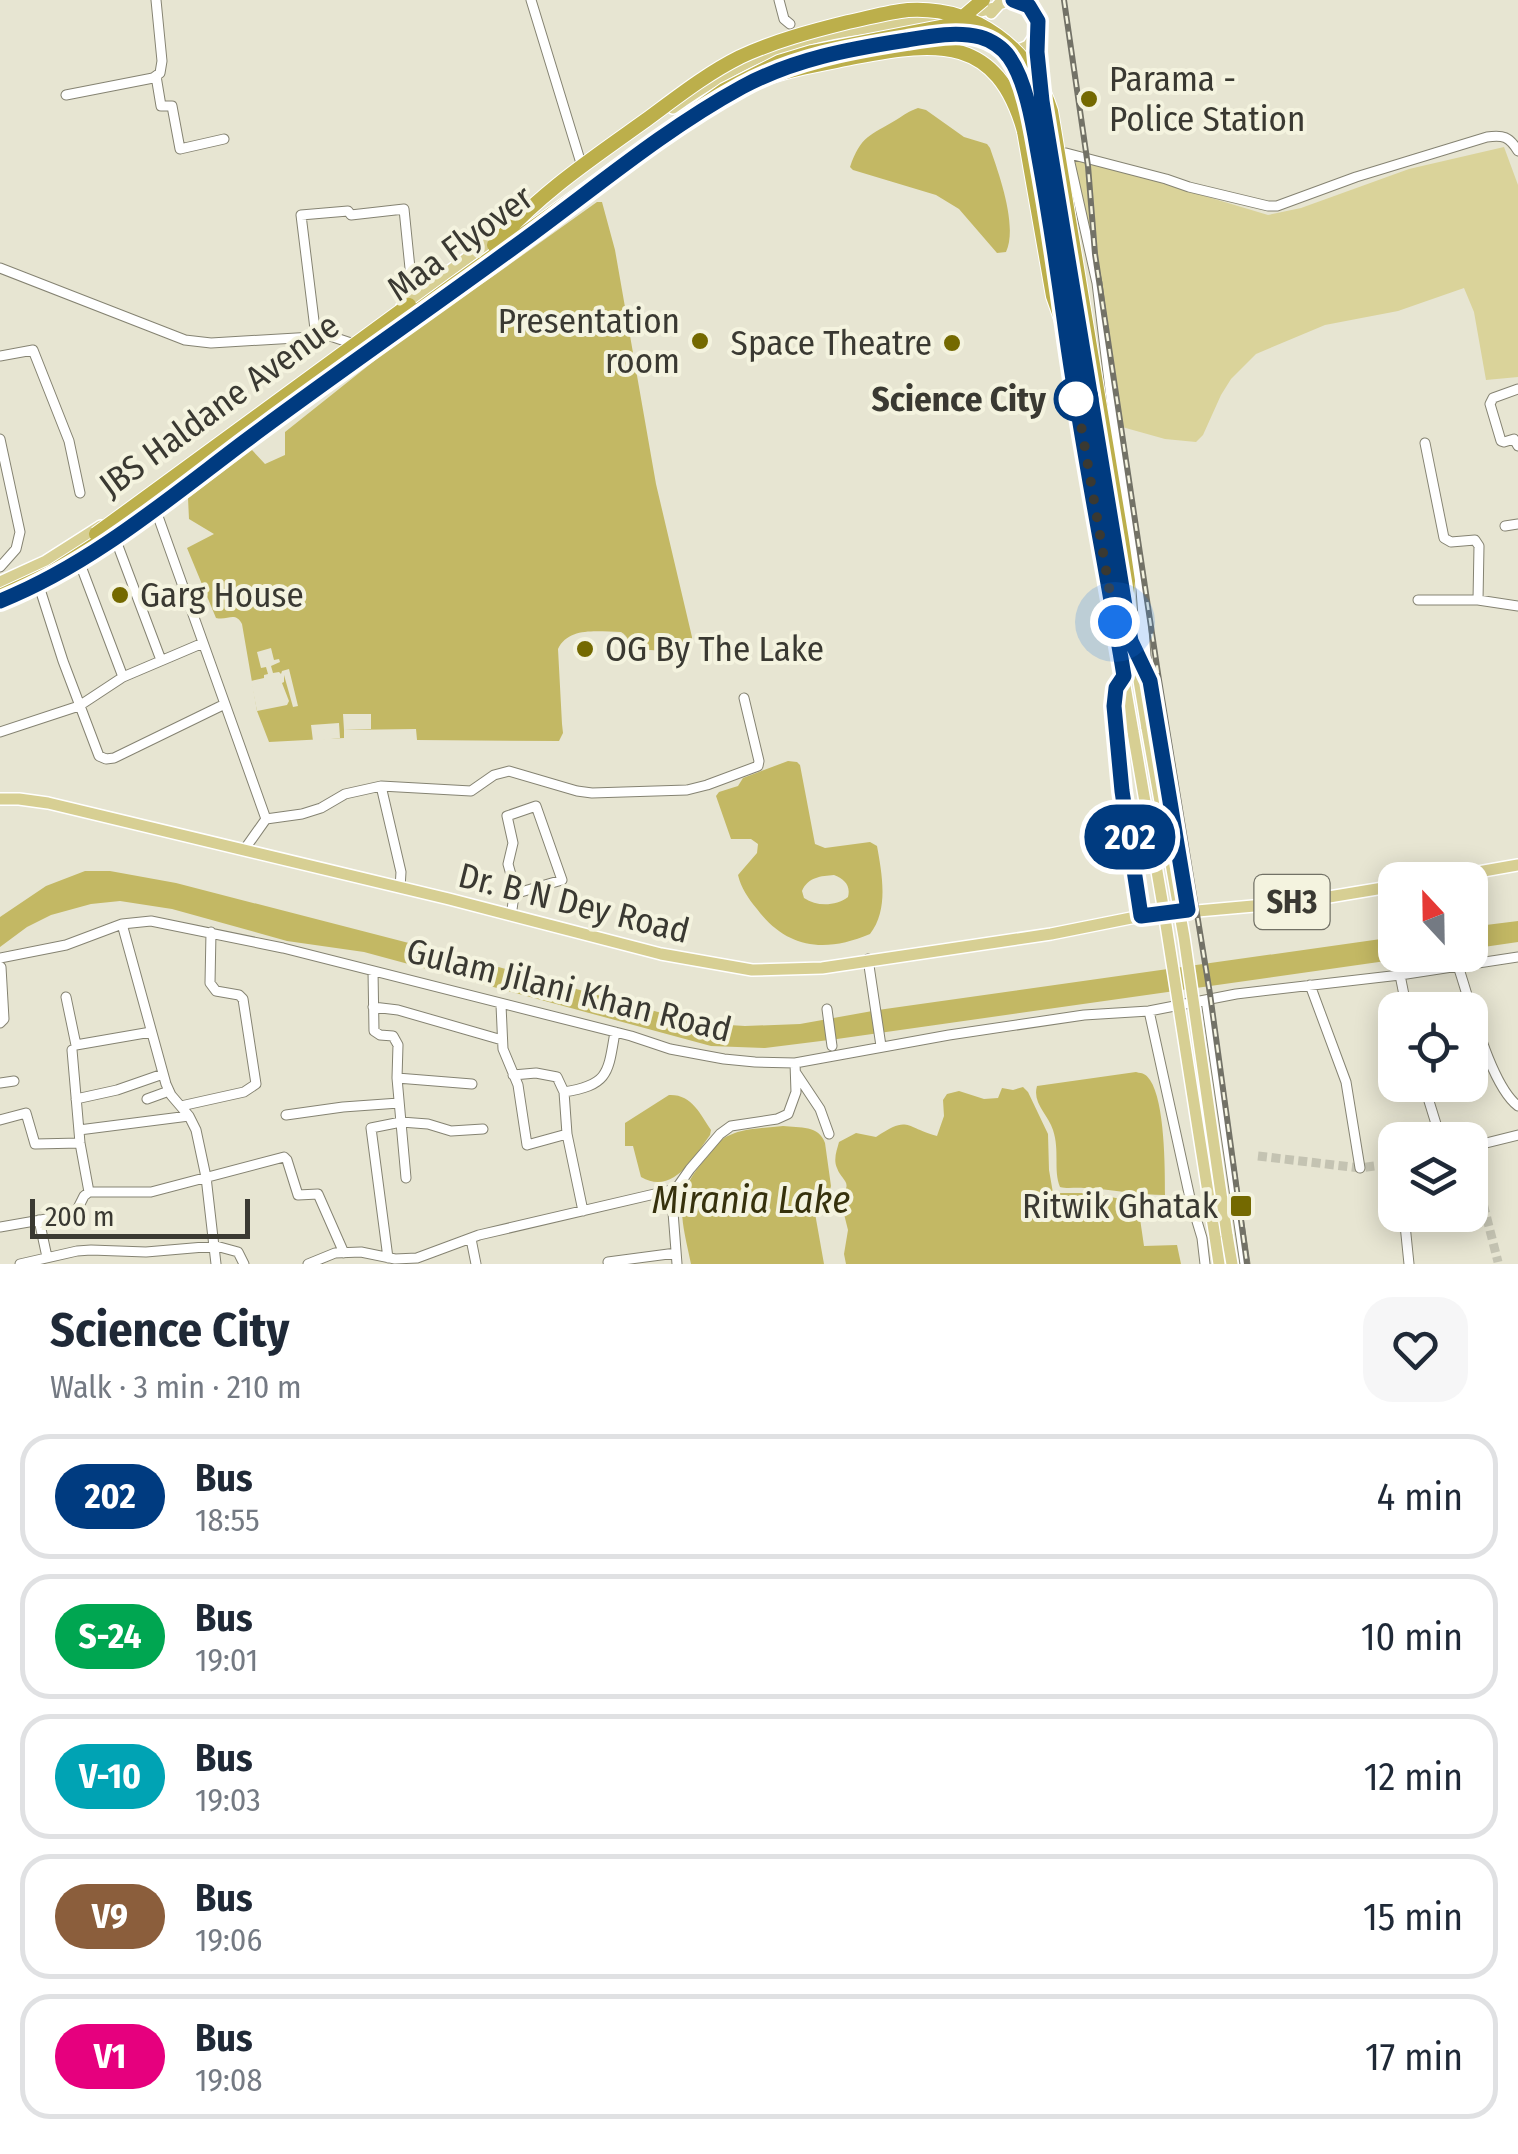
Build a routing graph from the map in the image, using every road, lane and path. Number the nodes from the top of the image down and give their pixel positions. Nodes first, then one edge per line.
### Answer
1 (156, 0) edge
2 (531, 0) edge
3 (937, 0) edge
4 (972, 0) edge
5 (1000, 2) edge
6 (1033, 6) edge
7 (942, 18) junction
8 (1038, 30) junction
9 (998, 47) junction
10 (156, 76) junction
11 (66, 95) dead end
12 (701, 106) junction
13 (224, 139) dead end
14 (1050, 148) junction
15 (1518, 152) edge
16 (1068, 154) junction
17 (580, 160) dead end
18 (494, 246) junction
19 (0, 268) edge
20 (413, 298) junction
21 (1066, 334) junction
22 (316, 337) junction
23 (352, 342) junction
24 (0, 356) edge
25 (361, 356) junction
26 (1518, 389) edge
27 (0, 439) edge
28 (1517, 441) edge
29 (1424, 442) dead end
30 (80, 493) dead end
31 (155, 508) junction
32 (1518, 524) edge
33 (1505, 526) dead end
34 (115, 538) junction
35 (79, 561) junction
36 (0, 567) edge
37 (38, 583) junction
38 (0, 584) edge
39 (0, 599) edge
40 (1418, 600) dead end
41 (1478, 600) junction
42 (1518, 606) edge
43 (1126, 612) junction
44 (1131, 641) junction
45 (204, 642) junction
46 (161, 660) junction
47 (1148, 672) junction
48 (1124, 676) junction
49 (123, 677) junction
50 (744, 698) dead end
51 (226, 704) junction
52 (79, 706) junction
53 (0, 732) edge
54 (381, 786) junction
55 (0, 799) edge
56 (266, 820) junction
57 (244, 850) junction
58 (1518, 866) edge
59 (1488, 871) edge
60 (400, 888) junction
61 (1378, 889) edge
62 (514, 894) junction
63 (1188, 910) junction
64 (511, 916) junction
65 (1141, 916) junction
66 (122, 924) junction
67 (211, 932) junction
68 (1518, 957) edge
69 (868, 960) junction
70 (1, 962) edge
71 (1488, 962) edge
72 (374, 971) junction
73 (1419, 972) edge
74 (1400, 975) junction
75 (1310, 985) junction
76 (1403, 992) edge
77 (66, 997) dead end
78 (1206, 1000) junction
79 (501, 1005) junction
80 (373, 1007) junction
81 (827, 1010) dead end
82 (1149, 1011) junction
83 (0, 1023) edge
84 (151, 1032) junction
85 (615, 1032) junction
86 (502, 1040) junction
87 (881, 1042) junction
88 (832, 1046) dead end
89 (72, 1050) dead end
90 (1488, 1054) edge
91 (795, 1068) junction
92 (163, 1074) junction
93 (514, 1075) junction
94 (397, 1078) junction
95 (14, 1082) dead end
96 (0, 1083) edge
97 (472, 1084) dead end
98 (1518, 1086) edge
99 (1504, 1090) junction
100 (169, 1092) junction
101 (564, 1092) junction
102 (76, 1099) junction
103 (147, 1099) dead end
104 (400, 1103) junction
105 (180, 1106) junction
106 (1518, 1106) edge
107 (286, 1114) dead end
108 (189, 1116) junction
109 (0, 1120) edge
110 (401, 1122) junction
111 (483, 1129) dead end
112 (79, 1130) junction
113 (567, 1134) junction
114 (829, 1134) dead end
115 (1518, 1135) edge
116 (80, 1142) junction
117 (1488, 1142) edge
118 (1360, 1168) dead end
119 (206, 1177) junction
120 (406, 1178) dead end
121 (676, 1189) junction
122 (89, 1192) junction
123 (583, 1211) junction
124 (39, 1220) junction
125 (0, 1227) edge
126 (1406, 1232) edge
127 (1221, 1236) junction
128 (471, 1239) junction
129 (216, 1246) junction
130 (146, 1252) junction
131 (434, 1252) junction
132 (344, 1253) junction
133 (47, 1257) junction
134 (388, 1258) junction
135 (676, 1258) edge
136 (325, 1261) edge
137 (608, 1262) edge
138 (20, 1264) edge
139 (148, 1264) edge
140 (216, 1264) edge
141 (244, 1264) edge
142 (308, 1264) edge
143 (439, 1264) edge
144 (476, 1264) edge
145 (1205, 1264) edge
146 (1219, 1264) edge
147 (1232, 1264) edge
148 (1245, 1264) edge
149 (1409, 1264) edge

1 - 10 street
2 - 17 street
3 - 7 main road
4 - 18 highway, Maa Flyover, bridge
5 - 6 main road
5 - 7 main road, JBS Haldane Avenue
5 - 9 main road
5 - 12 highway, Maa Flyover, bridge
6 - 8 main road
7 - 20 main road, JBS Haldane Avenue
8 - 9 main road
8 - 14 main road
9 - 21 main road
9 - 25 main road, JBS Haldane Avenue
10 - 11 street
10 - 13 street
12 - 21 highway, bridge
12 - 39 highway, Maa Flyover, bridge
14 - 16 street
14 - 43 main road
15 - 16 street
16 - 47 street
18 - 38 highway, Maa Flyover, bridge
18 - 43 highway, bridge
19 - 22 street
20 - 22 street
20 - 23 main road, JBS Haldane Avenue
21 - 48 main road
22 - 23 street
23 - 25 street
23 - 38 main road, JBS Haldane Avenue
24 - 30 street
25 - 31 main road, JBS Haldane Avenue
26 - 28 street
27 - 36 street
29 - 41 street
31 - 34 main road, JBS Haldane Avenue
31 - 45 street
32 - 33 street
34 - 35 main road, JBS Haldane Avenue
34 - 46 street
35 - 37 main road, JBS Haldane Avenue
35 - 49 street
37 - 39 main road, JBS Haldane Avenue
37 - 52 street
40 - 41 street
41 - 42 street
43 - 44 main road
44 - 47 main road
44 - 127 main road, bridge
45 - 46 street
45 - 51 street
46 - 49 street
47 - 63 main road
48 - 65 main road
48 - 127 main road, bridge
49 - 52 street
50 - 54 street
51 - 52 street
51 - 56 street
52 - 53 street
54 - 56 street
54 - 60 street
55 - 57 main road, Dr. B N Dey Road
56 - 57 street
57 - 60 main road, Dr. B N Dey Road
58 - 59 main road
60 - 64 main road, Dr. B N Dey Road
61 - 63 main road, SH3
62 - 62 street
62 - 64 street
63 - 65 main road, SH3
64 - 69 main road, Dr. B N Dey Road
65 - 69 main road, Dr. B N Dey Road
66 - 67 street, Gulam Jilani Khan Road
66 - 70 street, Gulam Jilani Khan Road
66 - 84 street
67 - 72 street, Gulam Jilani Khan Road
67 - 105 street
68 - 71 street, Gulam Jilani Khan Road
69 - 87 street
70 - 83 street
72 - 79 street, Gulam Jilani Khan Road
72 - 80 street
73 - 74 street, Gulam Jilani Khan Road
74 - 75 street, Gulam Jilani Khan Road
74 - 76 street
75 - 78 street, Gulam Jilani Khan Road
75 - 118 street
77 - 84 street
78 - 82 street, Gulam Jilani Khan Road
78 - 148 street
79 - 85 street, Gulam Jilani Khan Road
79 - 86 street
80 - 86 street
80 - 94 street
81 - 88 street
82 - 87 street, Gulam Jilani Khan Road
82 - 145 street
84 - 92 street
85 - 91 street, Gulam Jilani Khan Road
85 - 101 street
86 - 93 street
87 - 91 street, Gulam Jilani Khan Road
89 - 102 street
90 - 99 street
91 - 114 street
91 - 121 street
92 - 100 street
92 - 102 street
93 - 101 street
93 - 113 street
94 - 97 street
94 - 104 street
95 - 96 street
98 - 99 street
99 - 106 street
100 - 103 street
100 - 105 street
101 - 113 street
102 - 112 street
104 - 107 street
104 - 110 street
105 - 108 street
108 - 112 street
108 - 119 street
109 - 116 street
110 - 111 street
110 - 120 street
110 - 134 street
112 - 116 street
113 - 123 street
115 - 117 street
116 - 122 street
119 - 122 street
119 - 129 street
119 - 132 street
121 - 123 street
121 - 135 street
122 - 124 street
123 - 128 street
124 - 125 street
124 - 133 street
126 - 149 street
127 - 146 main road
127 - 147 main road
128 - 131 street
128 - 144 street
129 - 130 street
129 - 140 street
129 - 141 street
130 - 133 street
130 - 139 street
131 - 134 street
131 - 143 street
132 - 134 street
132 - 136 street
133 - 138 street
135 - 137 street
136 - 142 street

